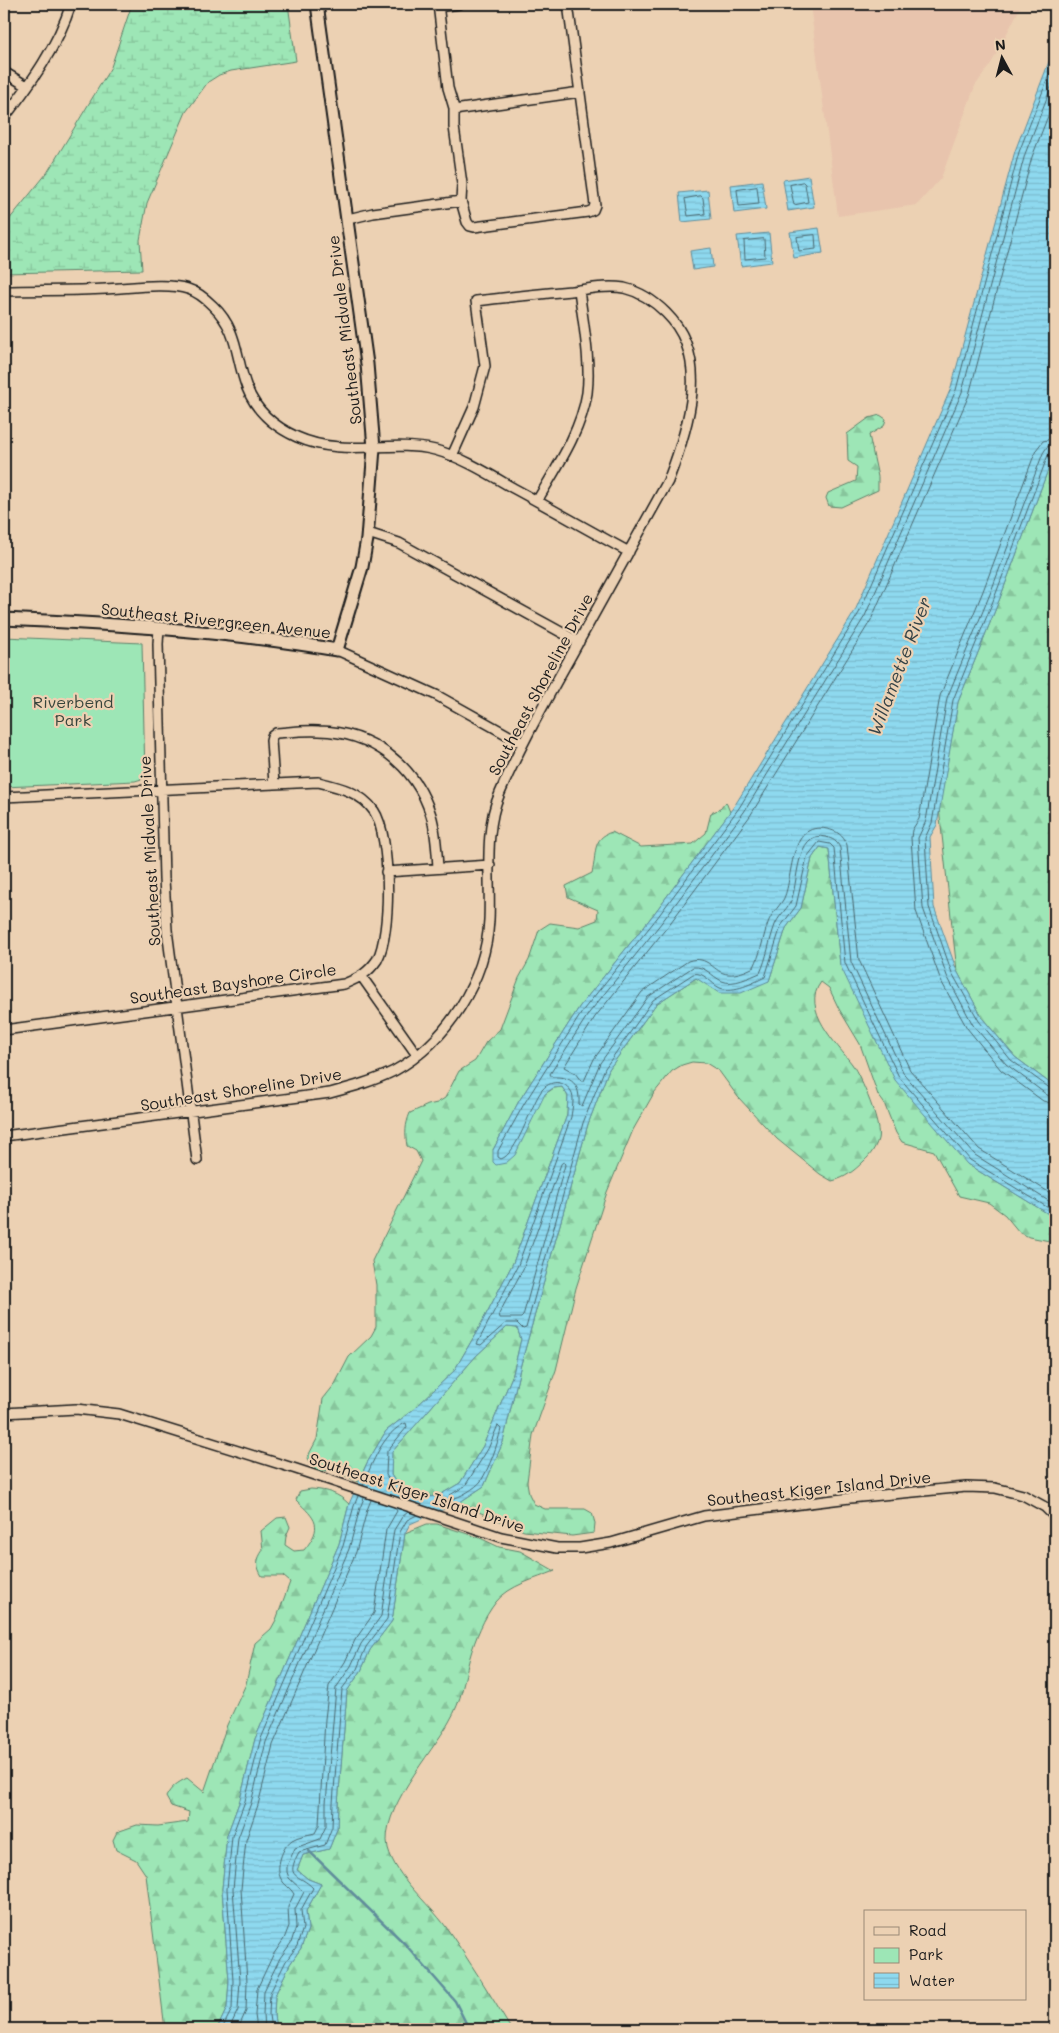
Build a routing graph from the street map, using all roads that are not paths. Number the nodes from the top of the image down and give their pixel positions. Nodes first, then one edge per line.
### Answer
1 (71, 4) edge
2 (317, 4) edge
3 (459, 4) edge
4 (568, 4) edge
5 (438, 5) edge
6 (4, 72) edge
7 (27, 86) junction
8 (580, 92) junction
9 (454, 110) junction
10 (4, 118) edge
11 (461, 201) junction
12 (348, 219) junction
13 (579, 290) junction
14 (4, 291) edge
15 (374, 448) junction
16 (452, 456) junction
17 (538, 501) junction
18 (368, 533) junction
19 (628, 552) junction
20 (4, 619) edge
21 (159, 628) junction
22 (579, 642) junction
23 (338, 650) junction
24 (522, 743) junction
25 (274, 784) junction
26 (162, 789) junction
27 (4, 797) edge
28 (490, 864) junction
29 (438, 868) junction
30 (386, 872) junction
31 (362, 977) junction
32 (176, 1006) junction
33 (4, 1030) edge
34 (417, 1054) junction
35 (190, 1113) junction
36 (4, 1136) edge
37 (197, 1160) dead end
38 (4, 1413) edge
39 (1055, 1517) edge

1 - 7 street
2 - 12 street, Southeast Midvale Drive
3 - 5 street
4 - 8 street
5 - 9 street
6 - 7 street
7 - 10 street
8 - 9 street
8 - 11 street
9 - 11 street
11 - 12 street
12 - 15 street, Southeast Midvale Drive
13 - 16 street, Southeast Shoreline Drive
13 - 17 street
13 - 19 street, Southeast Shoreline Drive
14 - 15 street
15 - 16 street
15 - 18 street, Southeast Midvale Drive
16 - 17 street
17 - 19 street
18 - 22 street
18 - 23 street, Southeast Midvale Drive
19 - 22 street, Southeast Shoreline Drive
20 - 21 street, Southeast Rivergreen Avenue
21 - 23 street, Southeast Rivergreen Avenue
21 - 26 street, Southeast Midvale Drive
22 - 24 street, Southeast Shoreline Drive
23 - 24 street, Southeast Rivergreen Avenue
24 - 28 street, Southeast Shoreline Drive
25 - 26 street, Southeast Bayshore Circle
25 - 29 street
25 - 30 street, Southeast Bayshore Circle
26 - 27 street, Southeast Bayshore Circle
26 - 32 street, Southeast Midvale Drive
28 - 29 street
28 - 34 street, Southeast Shoreline Drive
29 - 30 street
30 - 31 street, Southeast Bayshore Circle
31 - 32 street, Southeast Bayshore Circle
31 - 34 street
32 - 33 street, Southeast Bayshore Circle
32 - 35 street, Southeast Midvale Drive
34 - 35 street, Southeast Shoreline Drive
35 - 36 street, Southeast Shoreline Drive
35 - 37 street, Southeast Midvale Drive
38 - 39 street, Southeast Kiger Island Drive

